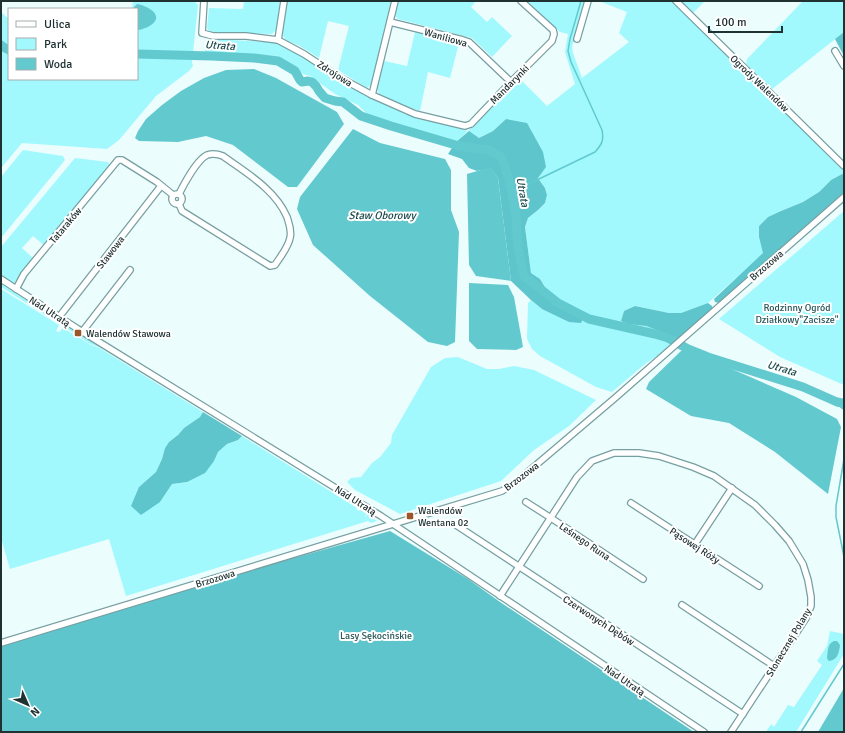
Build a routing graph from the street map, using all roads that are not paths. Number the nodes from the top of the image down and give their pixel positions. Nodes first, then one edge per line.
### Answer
1 (204, 1) edge
2 (284, 1) edge
3 (395, 1) edge
4 (521, 1) edge
5 (588, 1) edge
6 (676, 1) edge
7 (390, 22) junction
8 (577, 39) dead end
9 (278, 40) junction
10 (835, 51) dead end
11 (844, 66) edge
12 (511, 82) junction
13 (372, 95) junction
14 (465, 126) joint
15 (844, 166) edge
16 (162, 186) junction
17 (176, 195) junction
18 (844, 197) edge
19 (130, 270) dead end
20 (1, 279) edge
21 (16, 289) junction
22 (59, 317) junction
23 (82, 332) junction
24 (732, 488) junction
25 (526, 502) dead end
26 (631, 503) dead end
27 (551, 518) junction
28 (393, 524) junction
29 (456, 525) dead end
30 (695, 544) junction
31 (519, 567) junction
32 (643, 580) dead end
33 (759, 586) dead end
34 (500, 596) junction
35 (682, 605) dead end
36 (1, 643) edge
37 (774, 666) junction
38 (742, 714) junction
39 (704, 732) edge
40 (731, 732) edge

1 - 9 street, Zdrojowa
2 - 9 street
3 - 7 street
4 - 12 street, Mandarynki
5 - 8 street
6 - 15 street, Ogrody Walendów
7 - 12 street, Waniliowa
7 - 13 street
9 - 13 street, Zdrojowa
10 - 11 street
12 - 14 street, Mandarynki
13 - 14 street, Zdrojowa
16 - 17 street
16 - 21 street, Tataraków
16 - 22 street, Stawowa
17 - 17 street
18 - 28 street, Brzozowa
19 - 23 street
20 - 21 street, Nad Utratą
21 - 22 street, Nad Utratą
22 - 23 street, Nad Utratą
23 - 28 street, Nad Utratą
24 - 27 street, Słonecznej Polany
24 - 30 street
24 - 37 street, Słonecznej Polany
25 - 27 street, Leśnego Runa
26 - 30 street, Pąsowej Róży
27 - 31 street, Słonecznej Polany
27 - 32 street, Leśnego Runa
28 - 34 street, Nad Utratą
28 - 36 street, Brzozowa
29 - 31 street, Czerwonych Dębów
30 - 33 street, Pąsowej Róży
31 - 34 street, Słonecznej Polany
31 - 38 street, Czerwonych Dębów
34 - 39 street, Nad Utratą
35 - 37 street
37 - 38 street, Słonecznej Polany
38 - 40 street, Słonecznej Polany

